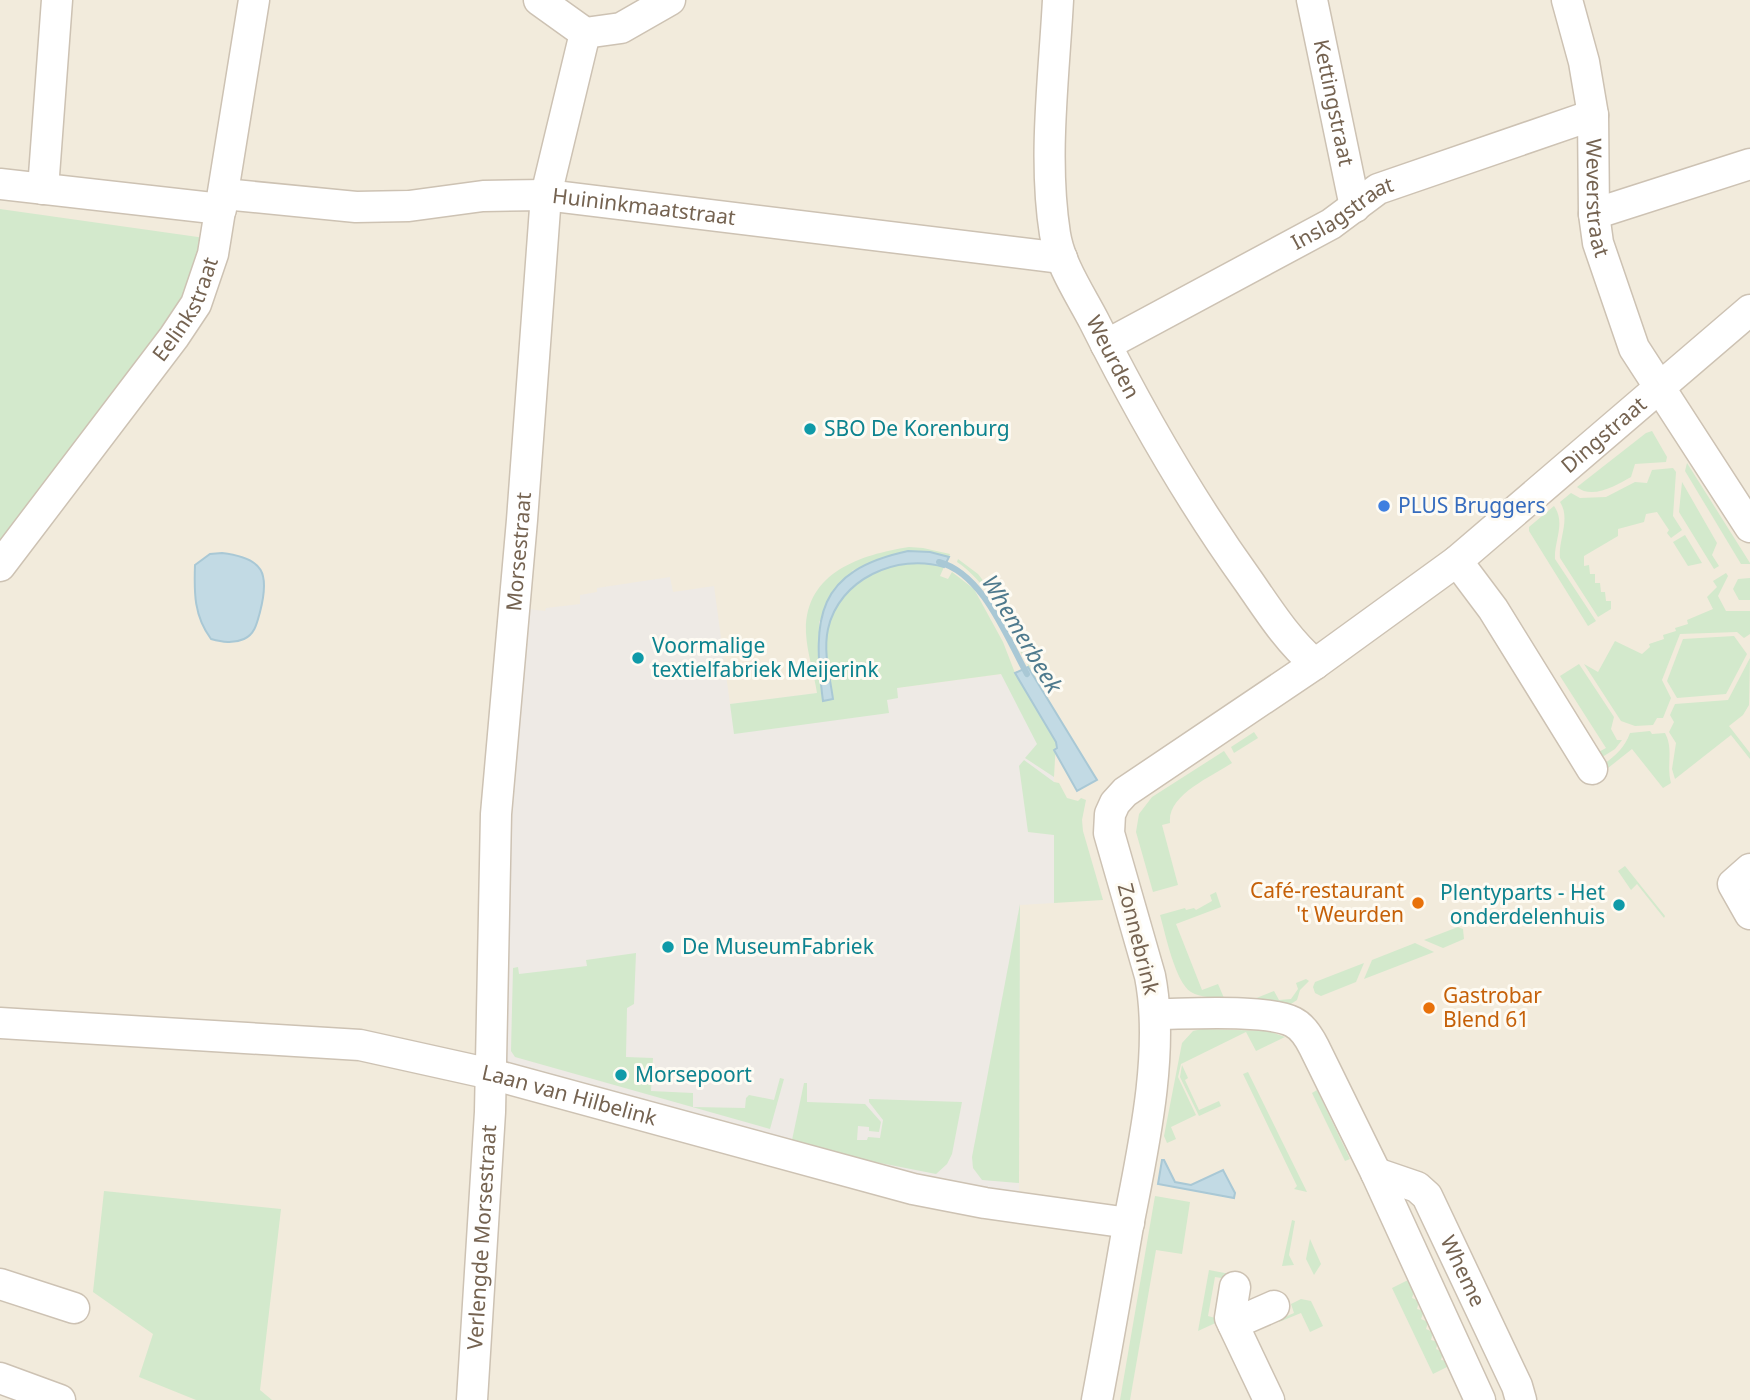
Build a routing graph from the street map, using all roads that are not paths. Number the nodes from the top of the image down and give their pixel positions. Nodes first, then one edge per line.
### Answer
1 (57, 0) edge
2 (254, 0) edge
3 (539, 0) edge
4 (670, 0) edge
5 (1058, 0) edge
6 (1312, 0) edge
7 (1572, 1) edge
8 (585, 33) junction
9 (1592, 116) junction
10 (1750, 164) edge
11 (0, 184) edge
12 (43, 189) junction
13 (546, 195) junction
14 (223, 202) junction
15 (1354, 207) junction
16 (1594, 214) junction
17 (1062, 258) junction
18 (1750, 310) edge
19 (1106, 345) junction
20 (1658, 387) junction
21 (1750, 527) edge
22 (1457, 561) junction
23 (0, 566) edge
24 (1315, 664) junction
25 (1592, 769) dead end
26 (1742, 876) edge
27 (1750, 914) edge
28 (1156, 1014) junction
29 (0, 1023) edge
30 (491, 1074) junction
31 (1376, 1173) junction
32 (1129, 1223) junction
33 (0, 1284) edge
34 (1235, 1287) dead end
35 (1274, 1306) dead end
36 (74, 1308) dead end
37 (1233, 1324) junction
38 (0, 1378) edge
39 (60, 1400) edge
40 (472, 1400) edge
41 (1097, 1400) edge
42 (1269, 1400) edge
43 (1480, 1400) edge
44 (1521, 1400) edge

1 - 12 street
2 - 14 street, Eelinkstraat
3 - 8 street
4 - 8 street
5 - 17 street, Weurden
6 - 15 street, Kettingstraat
7 - 9 street, Weverstraat
8 - 13 street, Morsestraat
9 - 15 street, Inslagstraat
9 - 16 street, Weverstraat
10 - 16 street
11 - 12 street, Huininkmaatstraat
12 - 14 street, Huininkmaatstraat
13 - 14 street, Huininkmaatstraat
13 - 17 street, Huininkmaatstraat
13 - 30 street, Morsestraat
14 - 23 street, Eelinkstraat
15 - 19 street, Inslagstraat
16 - 20 street, Weverstraat
17 - 19 street, Weurden
18 - 20 street, Dingstraat
19 - 24 street, Weurden
20 - 21 street, Weverstraat
20 - 22 street, Dingstraat
22 - 24 street, Dingstraat
22 - 25 street
24 - 28 street, Zonnebrink
26 - 27 street
28 - 31 street, Wheme
28 - 32 street, Zonnebrink
29 - 30 street, Laan van Hilbelink
30 - 32 street, Laan van Hilbelink
30 - 40 street, Verlengde Morsestraat
31 - 43 street, Wheme
31 - 44 street, Wheme
32 - 41 street, Zonnebrink
33 - 36 street
34 - 37 street
35 - 37 street
37 - 42 street
38 - 39 street

